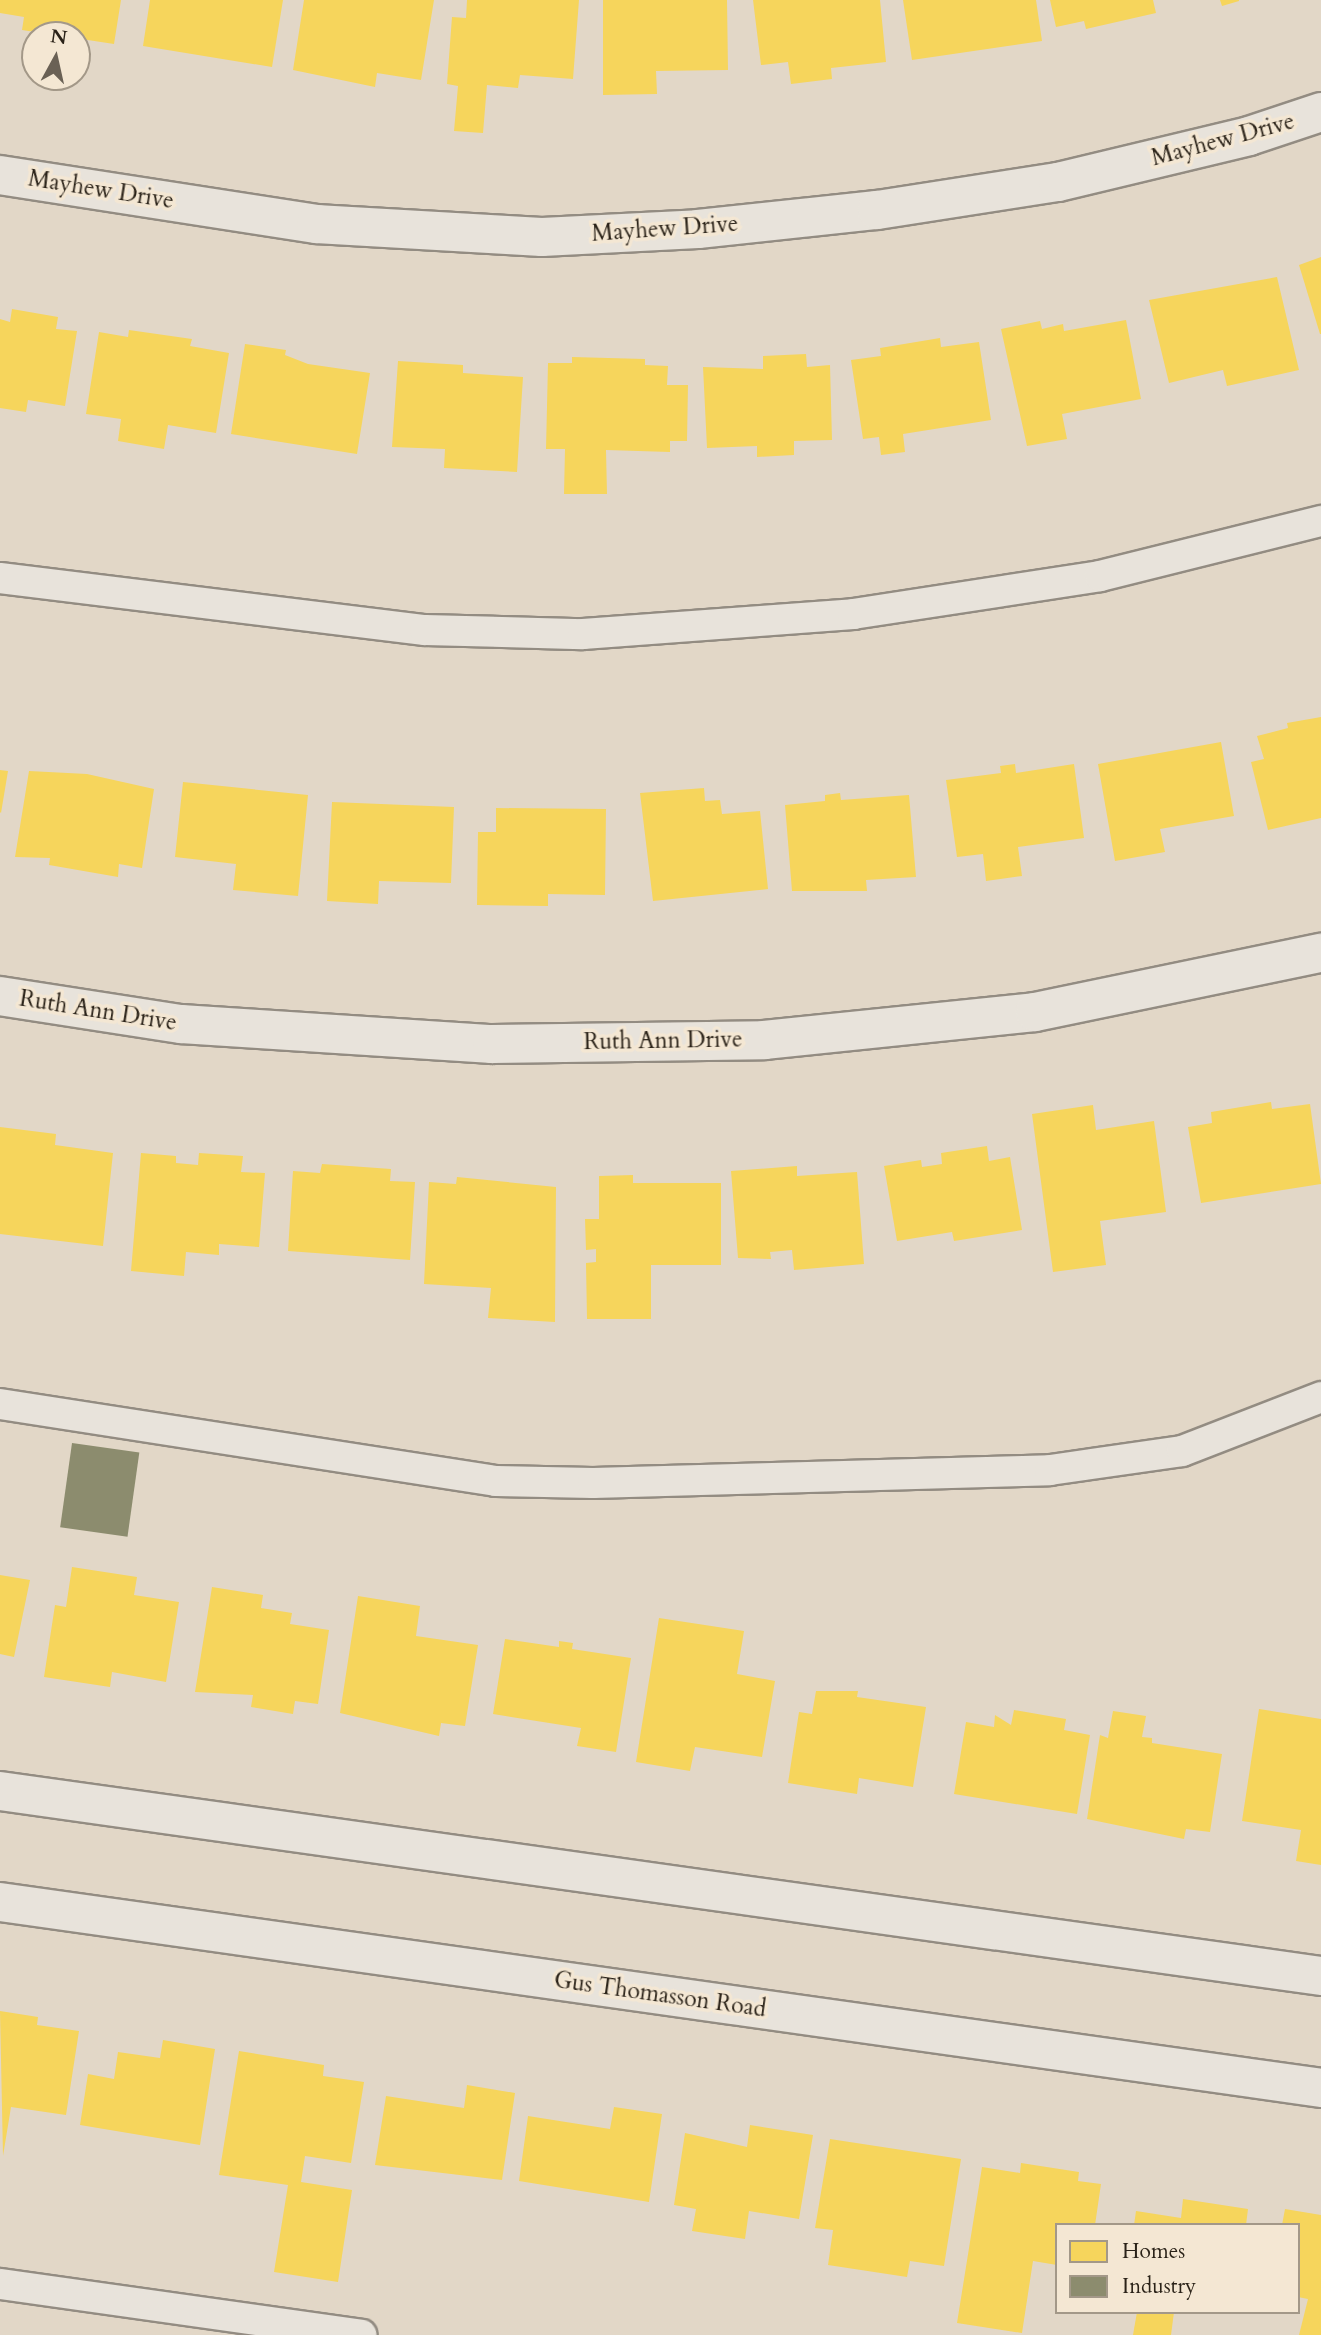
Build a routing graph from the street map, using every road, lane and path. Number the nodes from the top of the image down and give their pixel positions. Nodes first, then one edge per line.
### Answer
1 (1321, 112) edge
2 (0, 175) edge
3 (1321, 521) edge
4 (0, 578) edge
5 (1321, 953) edge
6 (0, 996) edge
7 (1321, 1397) edge
8 (0, 1404) edge
9 (0, 1791) edge
10 (0, 1902) edge
11 (1321, 1976) edge
12 (1321, 2088) edge
13 (0, 2284) edge
14 (361, 2335) edge

1 - 2 street, Mayhew Drive
3 - 4 lane
5 - 6 street, Ruth Ann Drive
7 - 8 lane
9 - 11 street
10 - 12 street, Gus Thomasson Road
13 - 14 lane

